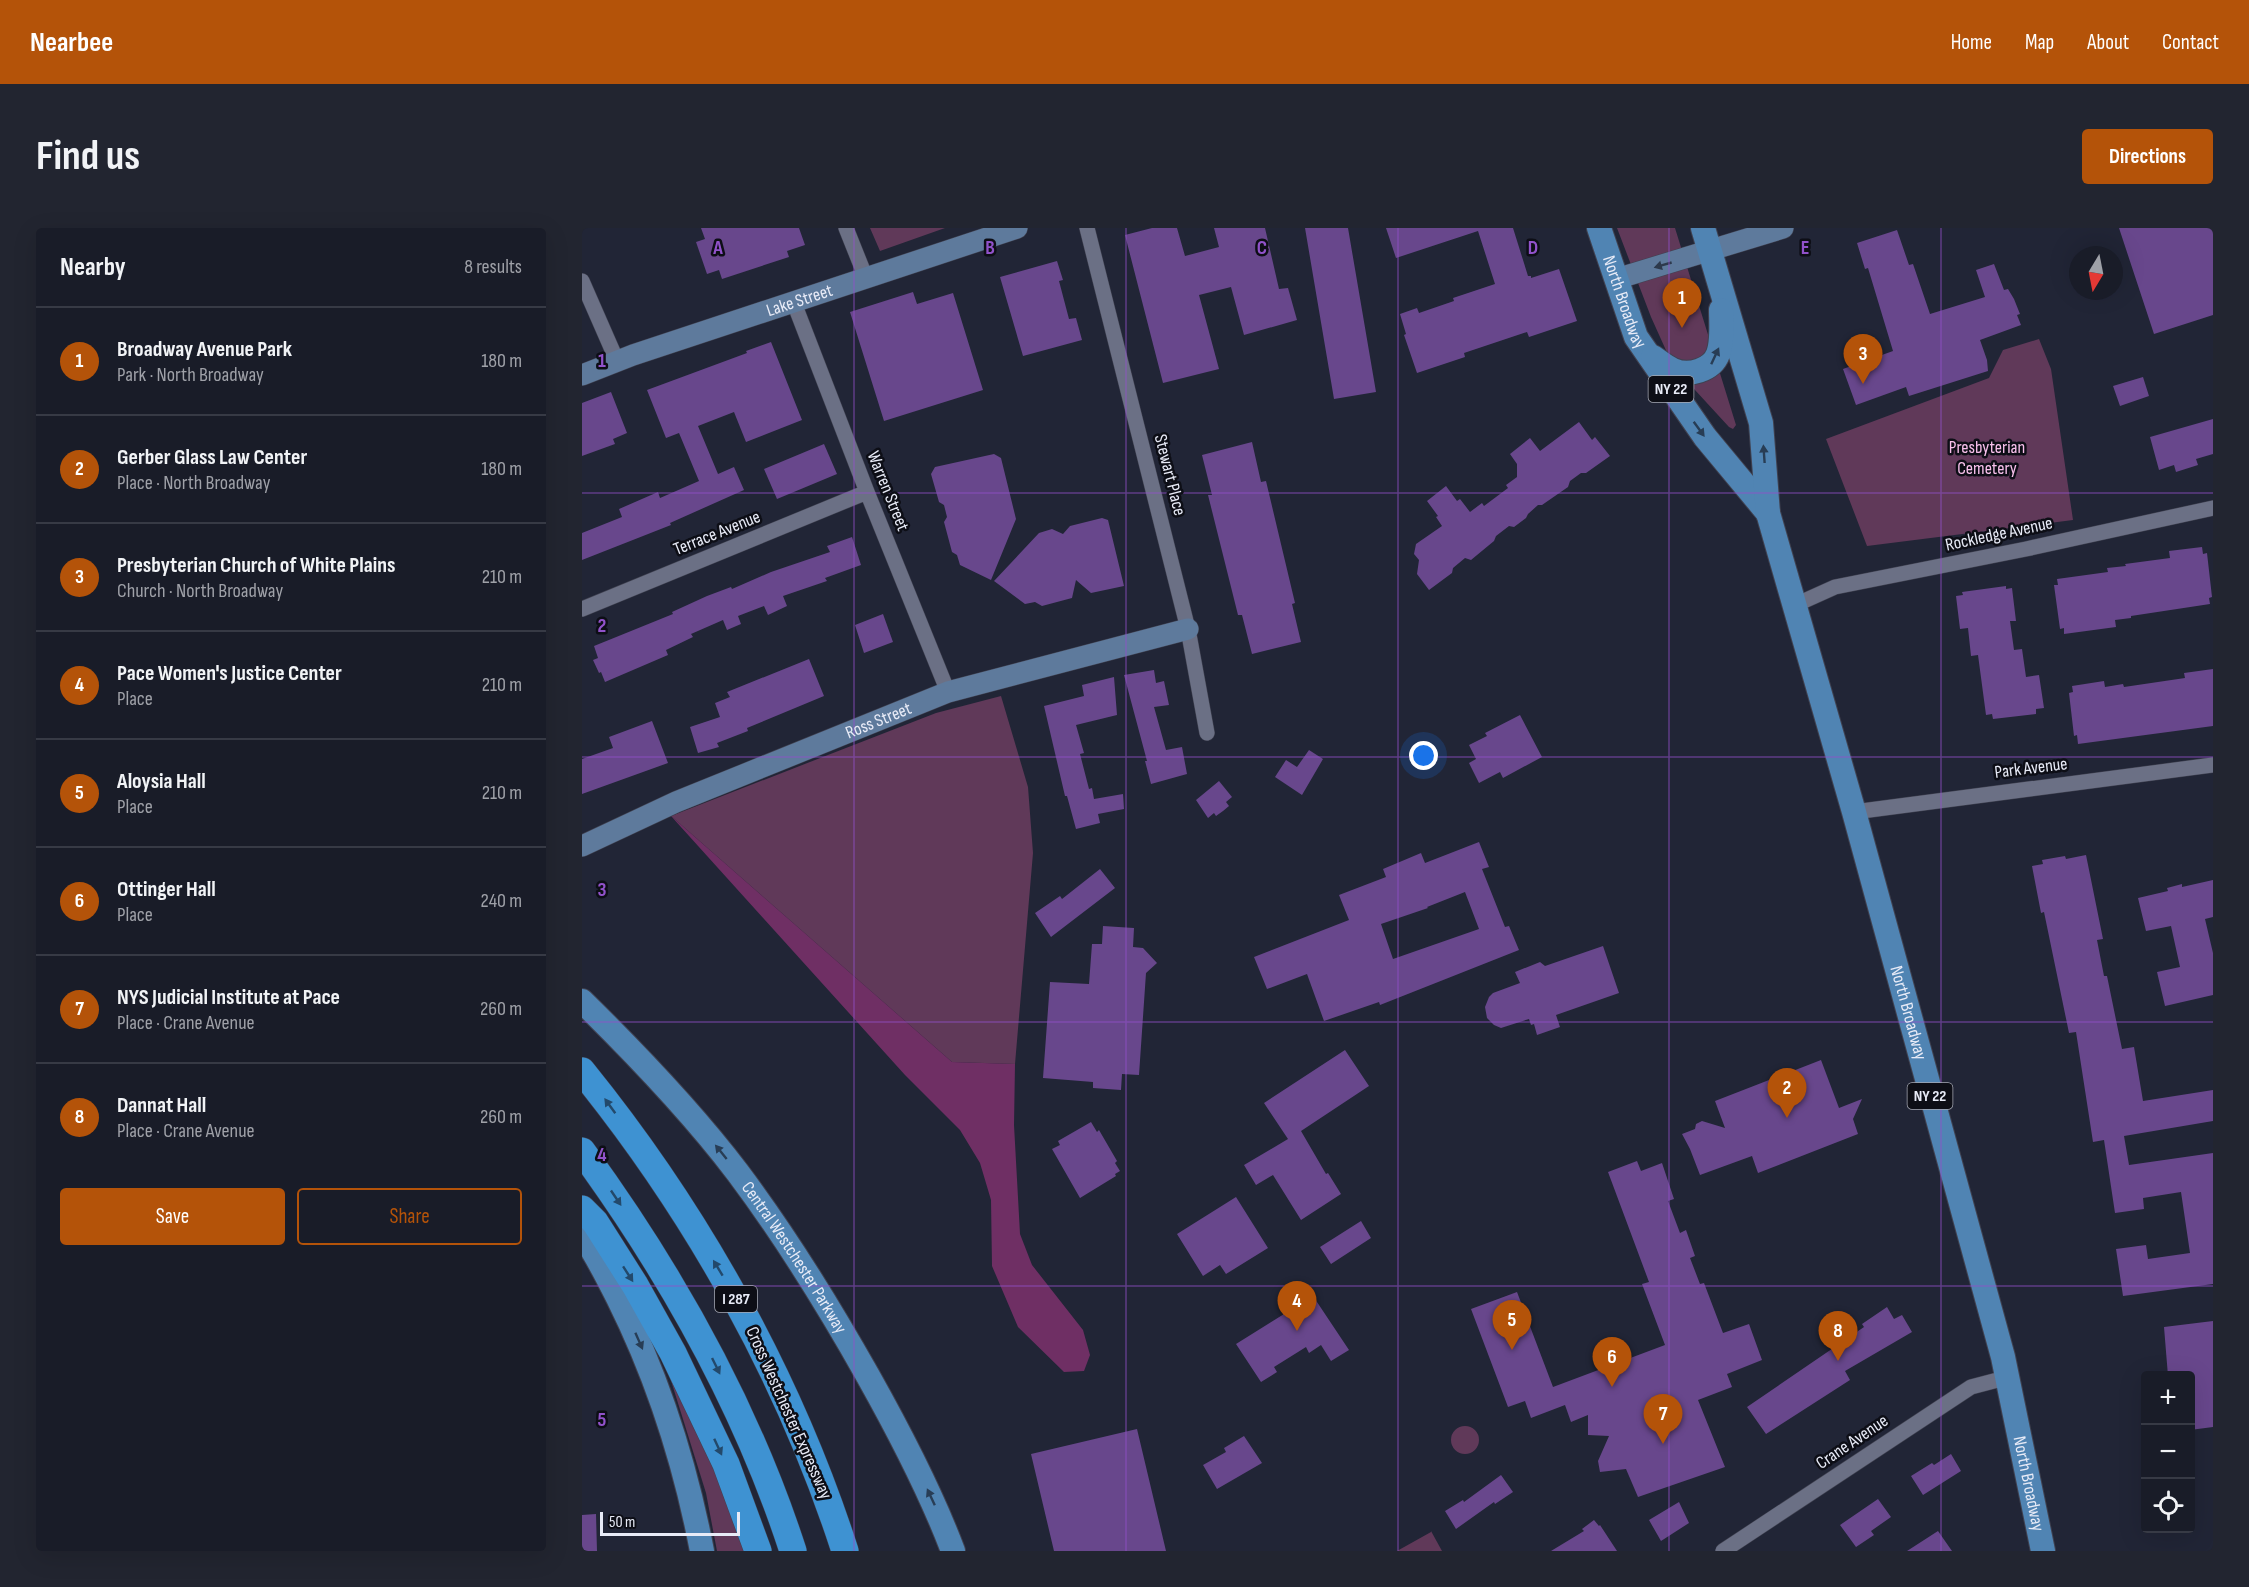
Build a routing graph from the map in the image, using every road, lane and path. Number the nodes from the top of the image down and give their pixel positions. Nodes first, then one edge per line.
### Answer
1 (846, 228) edge
2 (1017, 228) edge
3 (1087, 228) edge
4 (1599, 228) edge
5 (1703, 228) edge
6 (1784, 228) edge
7 (1710, 251) junction
8 (866, 278) junction
9 (1616, 279) junction
10 (582, 281) edge
11 (1721, 287) junction
12 (794, 303) junction
13 (1636, 337) junction
14 (617, 361) junction
15 (582, 375) edge
16 (867, 492) junction
17 (2213, 508) edge
18 (1768, 513) junction
19 (1795, 605) junction
20 (582, 609) edge
21 (1188, 629) junction
22 (948, 692) junction
23 (1208, 733) dead end
24 (2213, 765) edge
25 (1854, 812) junction
26 (582, 846) edge
27 (582, 1001) edge
28 (582, 1071) edge
29 (582, 1151) edge
30 (582, 1209) edge
31 (582, 1234) edge
32 (2008, 1377) junction
33 (702, 1551) edge
34 (758, 1551) edge
35 (793, 1551) edge
36 (845, 1551) edge
37 (953, 1551) edge
38 (1723, 1551) edge
39 (2043, 1551) edge

1 - 8 street
2 - 8 street, Lake Street
3 - 21 street, Stewart Place
4 - 9 main road, North Broadway / NY 22
5 - 7 main road, North Broadway / NY 22
6 - 7 street
7 -> 9 street
7 - 11 main road, North Broadway / NY 22
8 - 12 street, Lake Street
9 - 13 main road, North Broadway / NY 22
10 - 14 street
13 -> 11 main road
18 -> 11 main road, North Broadway / NY 22
12 - 14 street, Lake Street
12 - 16 street, Warren Street
13 -> 18 main road, North Broadway / NY 22
14 - 15 street, Lake Street
16 - 20 street, Terrace Avenue
16 - 22 street, Warren Street
17 - 19 street, Rockledge Avenue
18 - 19 main road, North Broadway / NY 22
19 - 25 main road, North Broadway / NY 22
21 - 22 street, Ross Street
21 - 23 street, Stewart Place
22 - 26 street, Ross Street
24 - 25 street, Park Avenue
25 - 32 main road, North Broadway / NY 22
37 -> 27 main road, Central Westchester Parkway
36 -> 28 highway, Cross Westchester Expressway / I 287
29 -> 35 highway, I 287
30 -> 34 highway
31 -> 33 main road
32 - 38 street, Crane Avenue
32 - 39 main road, North Broadway / NY 22

